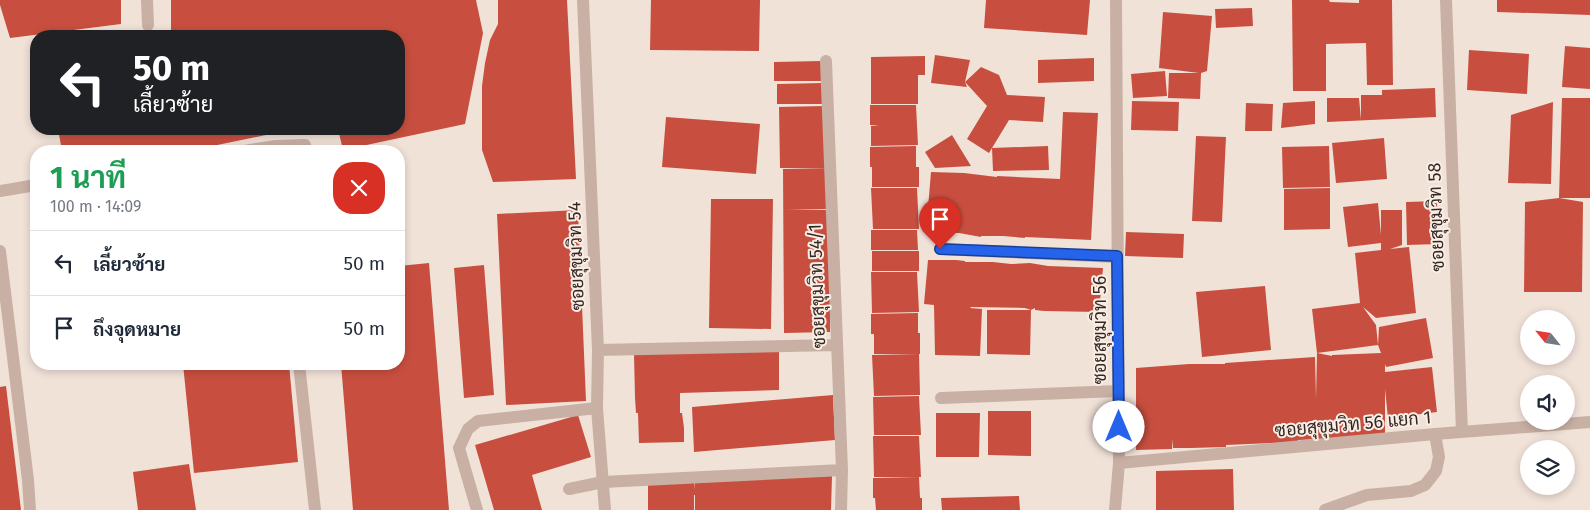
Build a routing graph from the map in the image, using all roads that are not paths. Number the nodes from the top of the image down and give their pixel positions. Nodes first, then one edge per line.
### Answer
1 (147, 0) edge
2 (583, 0) edge
3 (1116, 0) edge
4 (1446, 0) edge
5 (148, 25) dead end
6 (826, 61) dead end
7 (30, 186) edge
8 (0, 191) edge
9 (940, 249) dead end
10 (0, 251) edge
11 (1117, 256) junction
12 (837, 345) junction
13 (598, 350) junction
14 (300, 370) edge
15 (1118, 391) junction
16 (941, 398) dead end
17 (597, 408) junction
18 (1590, 422) edge
19 (1462, 432) junction
20 (1435, 434) junction
21 (1119, 464) junction
22 (842, 470) junction
23 (603, 482) junction
24 (569, 489) dead end
25 (30, 510) edge
26 (315, 510) edge
27 (477, 510) edge
28 (605, 510) edge
29 (841, 510) edge
30 (1115, 510) edge
31 (1325, 510) edge

1 - 5 street
2 - 13 street, ซอยสุขุมวิท 54
3 - 11 street, ซอยสุขุมวิท 56
4 - 19 street, ซอยสุขุมวิท 58
6 - 12 street, ซอยสุขุมวิท 54/1
7 - 8 street
9 - 11 street
10 - 25 street
11 - 15 street, ซอยสุขุมวิท 56
12 - 13 street
12 - 22 street, ซอยสุขุมวิท 54/1
13 - 17 street, ซอยสุขุมวิท 54
14 - 26 street
15 - 16 street
15 - 21 street, ซอยสุขุมวิท 56
17 - 23 street, ซอยสุขุมวิท 54
17 - 27 street
18 - 19 street, ซอยสุขุมวิท 56 แยก 1
19 - 20 street, ซอยสุขุมวิท 56 แยก 1
20 - 21 street, ซอยสุขุมวิท 56 แยก 1
20 - 31 street
21 - 30 street, ซอยสุขุมวิท 56
22 - 23 street
22 - 29 street, ซอยสุขุมวิท 54/1
23 - 24 street
23 - 28 street, ซอยสุขุมวิท 54

